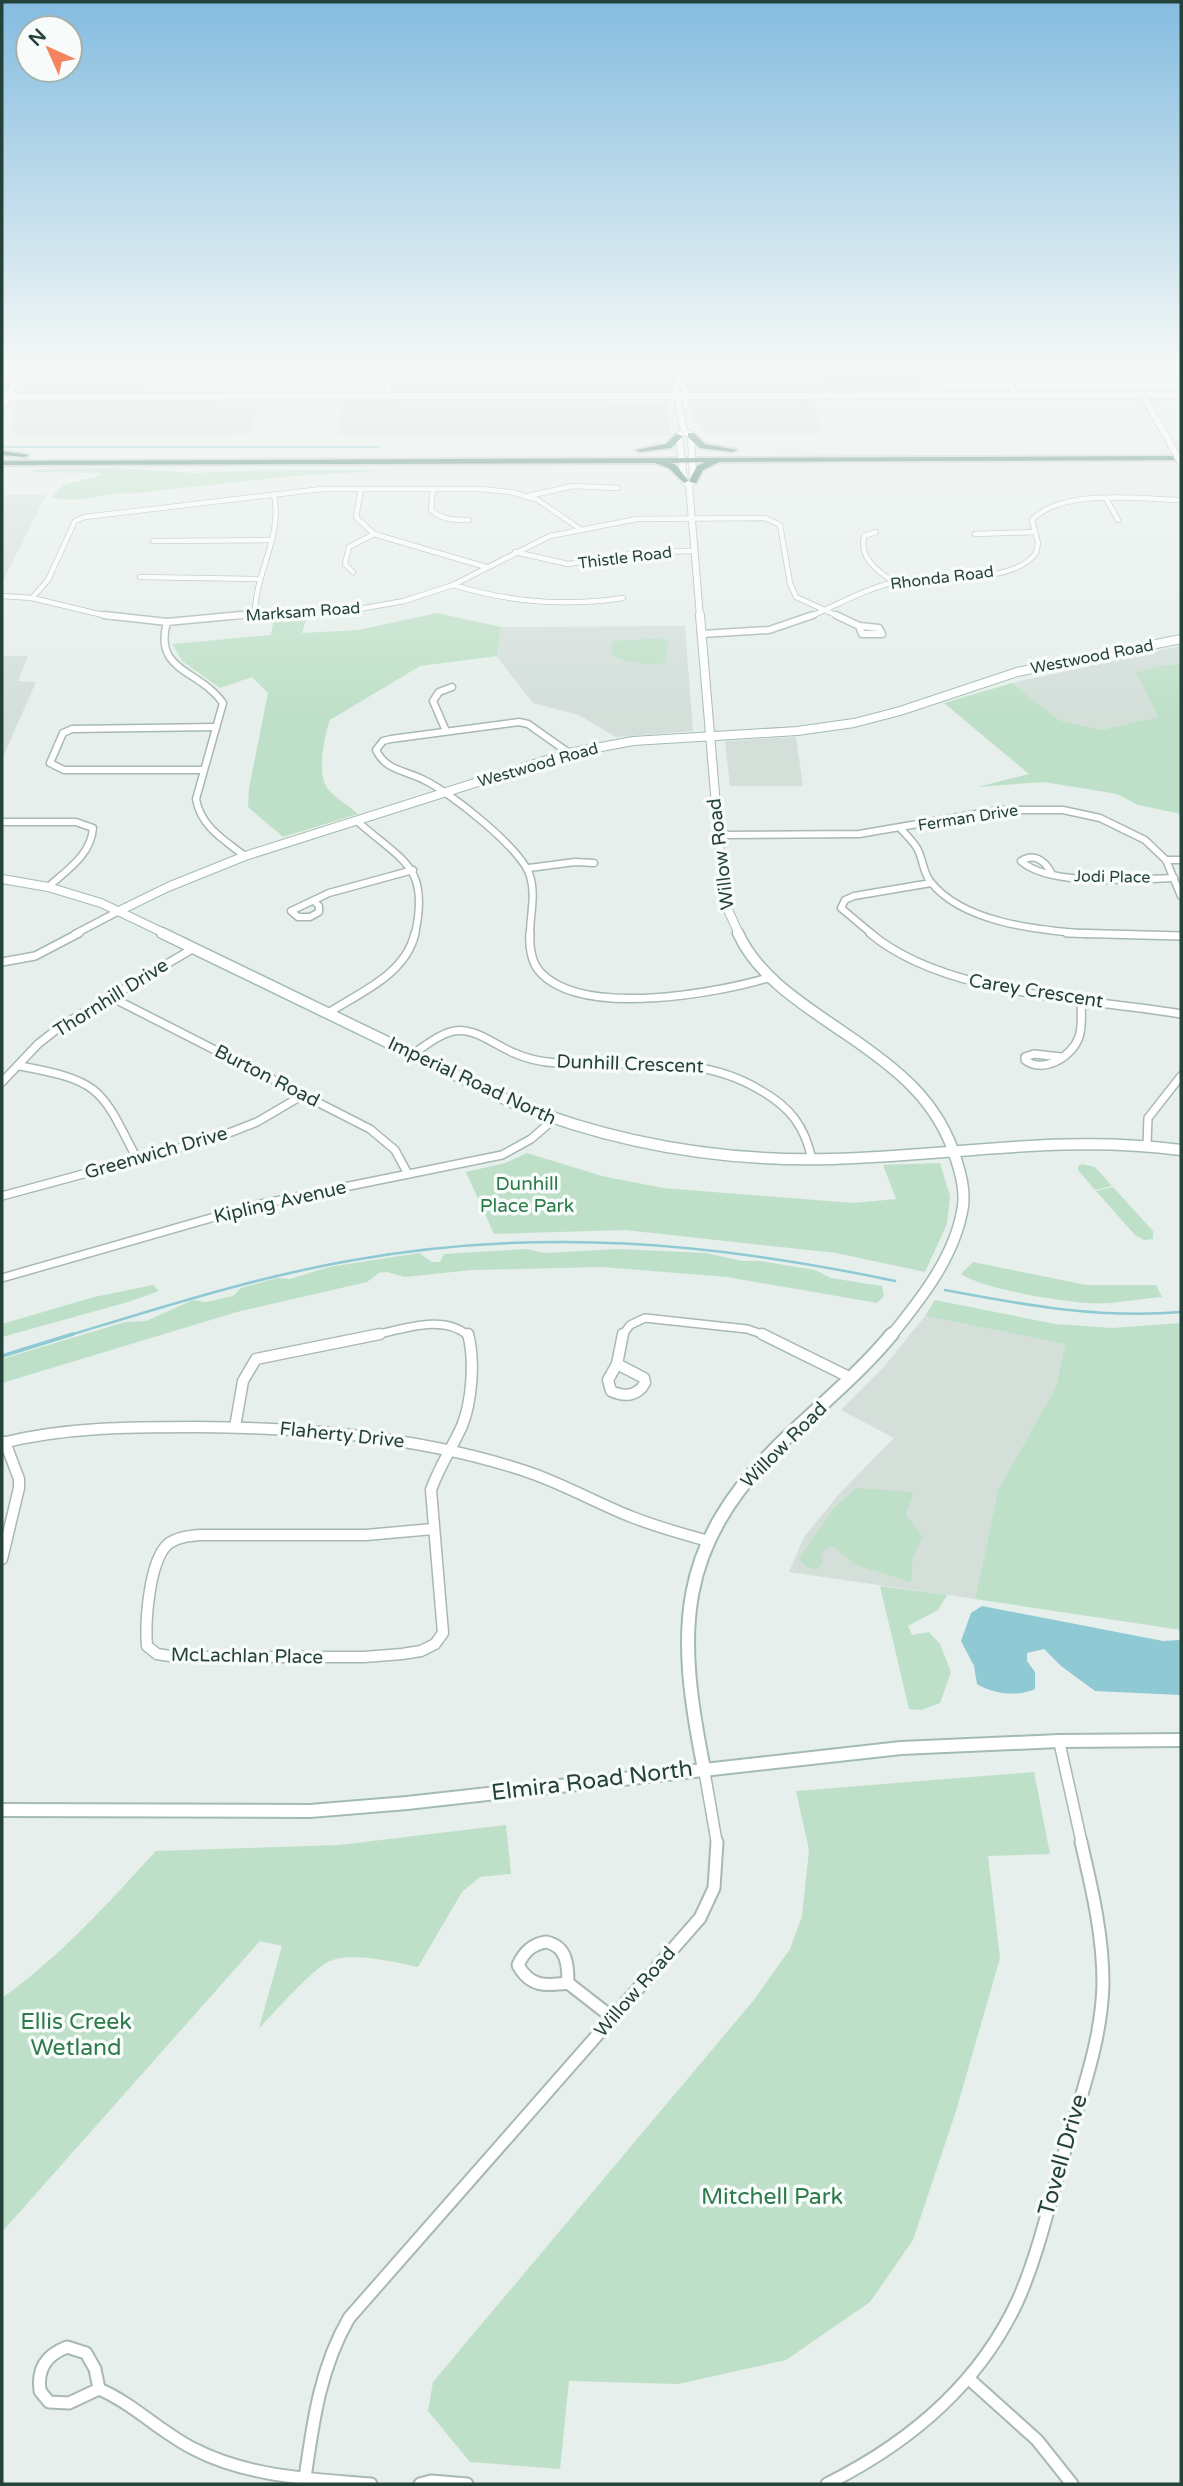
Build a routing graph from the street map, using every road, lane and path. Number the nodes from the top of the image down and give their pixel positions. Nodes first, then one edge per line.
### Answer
1 (689, 482) edge
2 (618, 488) dead end
3 (361, 489) junction
4 (433, 489) junction
5 (274, 495) junction
6 (528, 496) junction
7 (1107, 500) junction
8 (1181, 500) edge
9 (691, 518) junction
10 (469, 520) dead end
11 (1118, 520) dead end
12 (580, 529) junction
13 (876, 532) dead end
14 (1035, 532) junction
15 (374, 534) junction
16 (975, 534) dead end
17 (271, 540) junction
18 (153, 541) dead end
19 (694, 551) junction
20 (515, 552) junction
21 (486, 567) junction
22 (353, 572) dead end
23 (140, 577) dead end
24 (260, 579) junction
25 (894, 582) junction
26 (453, 585) junction
27 (2, 596) edge
28 (32, 598) junction
29 (623, 598) dead end
30 (822, 611) junction
31 (255, 614) junction
32 (167, 622) junction
33 (859, 626) dead end
34 (701, 634) junction
35 (1181, 639) edge
36 (452, 687) dead end
37 (216, 727) junction
38 (446, 731) junction
39 (709, 736) junction
40 (569, 754) junction
41 (203, 770) junction
42 (443, 793) junction
43 (358, 821) junction
44 (2, 822) edge
45 (901, 829) junction
46 (718, 835) junction
47 (245, 856) junction
48 (1166, 860) junction
49 (1181, 860) edge
50 (594, 863) dead end
51 (529, 868) junction
52 (413, 870) junction
53 (1051, 872) dead end
54 (1174, 878) junction
55 (2, 879) edge
56 (931, 883) junction
57 (48, 887) junction
58 (1181, 896) edge
59 (314, 901) dead end
60 (119, 911) junction
61 (1181, 936) edge
62 (194, 948) junction
63 (2, 962) edge
64 (771, 977) junction
65 (110, 996) junction
66 (1081, 998) junction
67 (328, 1013) junction
68 (1181, 1014) edge
69 (413, 1054) junction
70 (1061, 1057) dead end
71 (20, 1066) junction
72 (1181, 1076) edge
73 (2, 1082) edge
74 (303, 1095) junction
75 (553, 1120) junction
76 (1147, 1144) junction
77 (956, 1150) junction
78 (1181, 1150) edge
79 (137, 1159) junction
80 (812, 1160) junction
81 (408, 1174) junction
82 (2, 1196) edge
83 (2, 1278) edge
84 (617, 1364) junction
85 (852, 1378) junction
86 (235, 1427) junction
87 (4, 1443) edge
88 (450, 1450) junction
89 (433, 1529) junction
90 (708, 1541) junction
91 (2, 1559) edge
92 (1181, 1740) edge
93 (1059, 1741) junction
94 (704, 1769) junction
95 (2, 1810) edge
96 (568, 1983) junction
97 (613, 2018) junction
98 (968, 2378) junction
99 (99, 2389) junction
100 (305, 2478) junction
101 (371, 2484) edge
102 (420, 2484) edge
103 (467, 2484) edge
104 (827, 2484) edge
105 (1072, 2484) edge

1 - 9 street, Willow Road
2 - 6 street
3 - 4 street
3 - 5 street
3 - 15 street
4 - 6 street
4 - 10 street
5 - 17 street
5 - 28 street
6 - 12 street
7 - 8 street, Rhonda Road
7 - 11 street
7 - 14 street, Rhonda Road
9 - 12 street, Marksam Road
9 - 19 street, Willow Road
9 - 30 street, Marksam Road
12 - 20 street, Marksam Road
13 - 25 street
14 - 16 street
14 - 25 street, Rhonda Road
15 - 21 street
15 - 22 street
17 - 18 street
17 - 24 street
19 - 20 street, Thistle Road
19 - 34 street, Willow Road
20 - 21 street, Marksam Road
21 - 26 street, Marksam Road
23 - 24 street
24 - 31 street
25 - 30 street, Rhonda Road
26 - 29 street
26 - 31 street, Marksam Road
27 - 28 street, Marksam Road
28 - 32 street, Marksam Road
30 - 33 street, Marksam Road
30 - 34 street, Rhonda Road
31 - 32 street, Marksam Road
32 - 37 street
34 - 39 street, Willow Road
35 - 39 street, Westwood Road
36 - 38 street
37 - 41 street
37 - 41 street
38 - 40 street
38 - 42 street
39 - 40 street, Westwood Road
39 - 46 street, Willow Road
40 - 42 street, Westwood Road
41 - 47 street
42 - 43 street, Westwood Road
42 - 51 street
43 - 47 street, Westwood Road
43 - 52 street
44 - 57 street
45 - 46 street, Ferman Drive
45 - 48 street, Ferman Drive
45 - 56 street
46 - 64 street, Willow Road
47 - 60 street, Westwood Road
48 - 49 street
48 - 54 street, Ferman Drive
50 - 51 street
51 - 64 street
52 - 59 street
52 - 67 street
53 - 54 street, Jodi Place
54 - 58 street, Ferman Drive
55 - 57 street, Imperial Road North
56 - 61 street
56 - 66 street, Carey Crescent
57 - 60 street, Imperial Road North
60 - 62 street, Imperial Road North
60 - 63 street, Westwood Road
62 - 65 street, Thornhill Drive
62 - 67 street, Imperial Road North
64 - 77 street, Willow Road
65 - 71 street, Thornhill Drive
65 - 74 street, Burton Road
66 - 68 street, Carey Crescent
66 - 70 street
67 - 69 street, Imperial Road North
69 - 75 street, Imperial Road North
69 - 80 street, Dunhill Crescent
71 - 73 street, Thornhill Drive
71 - 79 street
72 - 76 street
74 - 79 street, Greenwich Drive
74 - 81 street, Burton Road
75 - 80 street, Imperial Road North
75 - 81 street, Kipling Avenue
76 - 77 street, Imperial Road North
76 - 78 street, Imperial Road North
77 - 80 street, Imperial Road North
77 - 85 street, Willow Road
79 - 82 street, Greenwich Drive
81 - 83 street, Kipling Avenue
84 - 84 street
84 - 85 street
85 - 90 street, Willow Road
86 - 87 street, Flaherty Drive
86 - 88 street, Flaherty Drive
86 - 88 street, McLachlan Place
87 - 91 street
88 - 89 street, McLachlan Place
88 - 90 street, Flaherty Drive
89 - 89 street, McLachlan Place
90 - 94 street, Willow Road
92 - 93 street, Elmira Road North
93 - 94 street, Elmira Road North
93 - 98 street, Tovell Drive
94 - 95 street, Elmira Road North
94 - 97 street, Willow Road
96 - 96 street
96 - 97 street
97 - 100 street, Willow Road
98 - 104 street, Tovell Drive
98 - 105 street
99 - 99 street
99 - 100 street
100 - 101 street
102 - 103 street

